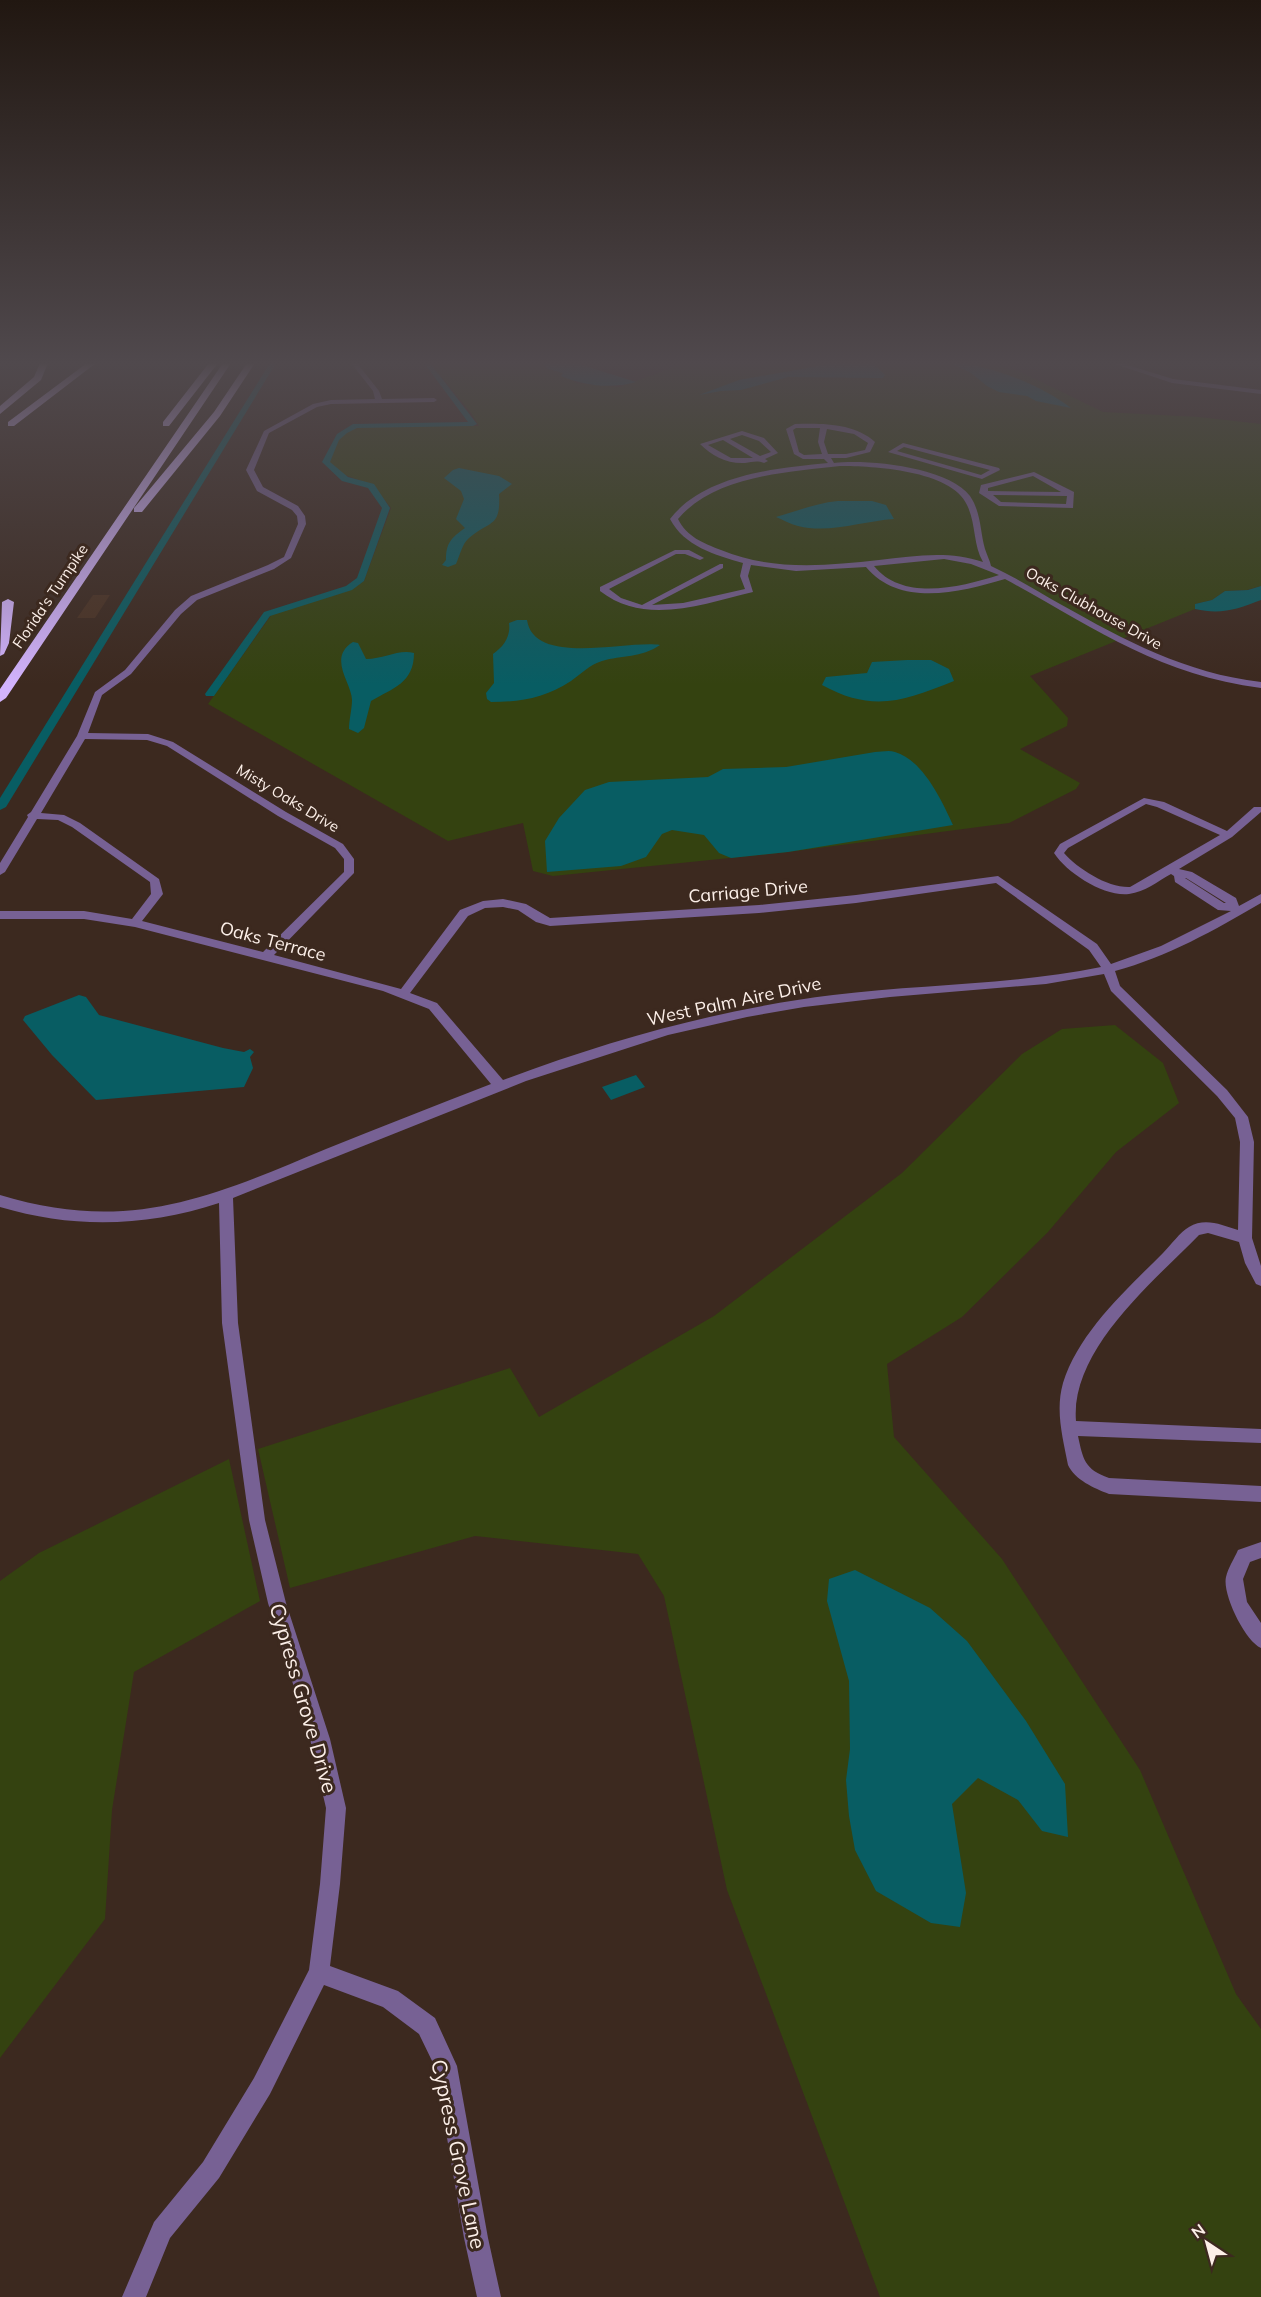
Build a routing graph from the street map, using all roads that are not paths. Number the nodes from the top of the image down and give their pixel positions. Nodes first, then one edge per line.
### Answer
1 (154, 470) edge
2 (171, 470) edge
3 (250, 470) edge
4 (776, 470) edge
5 (798, 470) edge
6 (899, 470) edge
7 (936, 470) edge
8 (955, 470) edge
9 (996, 470) edge
10 (780, 473) junction
11 (926, 475) junction
12 (985, 493) junction
13 (1071, 494) junction
14 (966, 496) junction
15 (111, 533) junction
16 (979, 543) junction
17 (969, 548) dead end
18 (960, 552) dead end
19 (944, 556) junction
20 (700, 558) dead end
21 (747, 563) junction
22 (868, 564) junction
23 (988, 565) junction
24 (720, 566) dead end
25 (1006, 576) junction
26 (8, 602) dead end
27 (643, 607) junction
28 (0, 652) edge
29 (1261, 680) edge
30 (1238, 683) junction
31 (1261, 685) edge
32 (0, 698) edge
33 (82, 736) junction
34 (1258, 810) dead end
35 (32, 815) junction
36 (1228, 835) junction
37 (0, 872) edge
38 (1176, 872) junction
39 (1261, 898) edge
40 (1235, 908) junction
41 (0, 915) edge
42 (135, 923) junction
43 (264, 958) junction
44 (1108, 969) junction
45 (403, 994) junction
46 (499, 1084) junction
47 (226, 1196) junction
48 (0, 1201) edge
49 (1245, 1238) junction
50 (1261, 1280) edge
51 (1069, 1428) junction
52 (1261, 1436) edge
53 (1261, 1494) edge
54 (1261, 1550) edge
55 (1261, 1639) edge
56 (319, 1972) junction
57 (134, 2297) edge
58 (489, 2297) edge

1 - 15 highway, Florida's Turnpike
2 - 15 highway
3 - 33 street
4 - 10 street
5 - 10 street, Oaks Clubhouse Drive
6 - 11 street, Oaks Clubhouse Drive
7 - 11 street
8 - 9 street
10 - 21 street, Oaks Clubhouse Drive
11 - 14 street, Oaks Clubhouse Drive
12 - 13 street
12 - 13 street
12 - 13 street
12 - 14 street
14 - 16 street
15 - 32 highway, Florida's Turnpike
16 - 17 street
16 - 23 street
18 - 19 street, Oaks Clubhouse Drive
19 - 22 street, Oaks Clubhouse Drive
19 - 23 street, Oaks Clubhouse Drive
20 - 27 street
21 - 22 street, Oaks Clubhouse Drive
21 - 27 street
22 - 25 street, Oaks Clubhouse Drive
23 - 25 street, Oaks Clubhouse Drive
24 - 27 street
25 - 30 street, Oaks Clubhouse Drive
26 - 28 highway
29 - 30 street, Oaks Clubhouse Drive
30 - 31 street, Oaks Clubhouse Drive
33 - 35 street
33 - 43 street, Misty Oaks Drive
34 - 36 street
35 - 37 street
35 - 42 street
36 - 38 street
36 - 38 street
38 - 40 street
39 - 40 street, West Palm Aire Drive
40 - 44 street, West Palm Aire Drive
41 - 42 street, Oaks Terrace
42 - 43 street, Oaks Terrace
43 - 45 street, Oaks Terrace
44 - 45 street, Carriage Drive
44 - 46 street, West Palm Aire Drive
44 - 49 street, Carriage Drive
45 - 46 street, Oaks Terrace
46 - 47 street, West Palm Aire Drive
47 - 48 street, West Palm Aire Drive
47 - 56 street, Cypress Grove Drive
49 - 50 street, Carriage Drive
49 - 51 street
51 - 52 street
51 - 53 street
54 - 55 street
56 - 57 street, Cypress Grove Drive
56 - 58 street, Cypress Grove Lane

